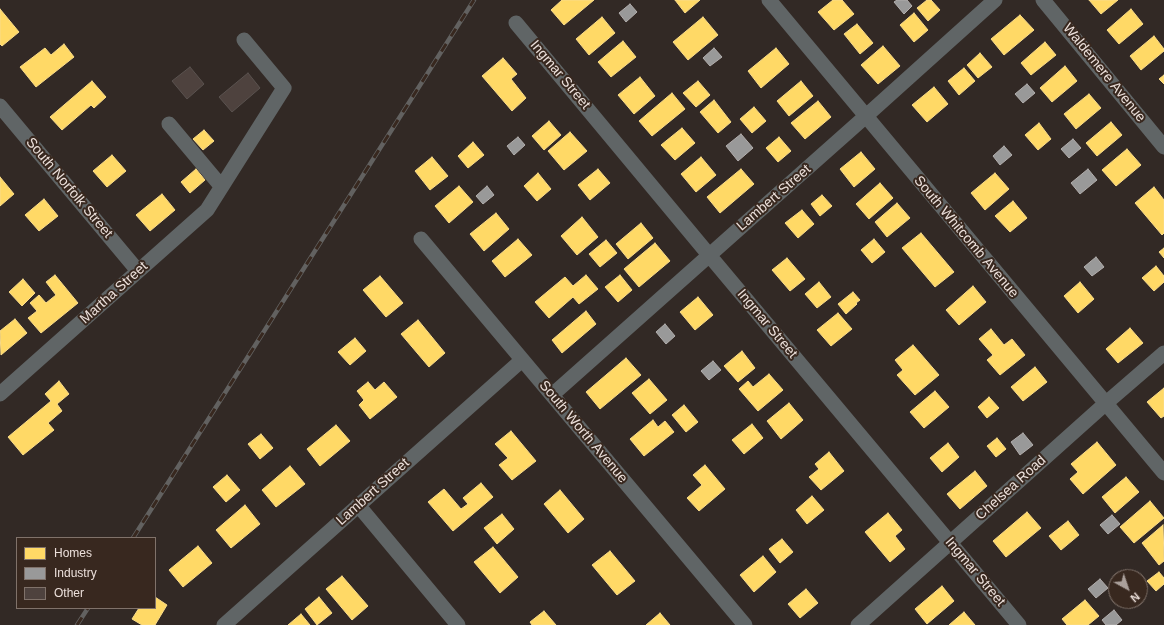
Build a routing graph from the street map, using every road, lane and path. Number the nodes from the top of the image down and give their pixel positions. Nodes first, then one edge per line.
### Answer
1 (769, 0) edge
2 (995, 0) edge
3 (1043, 0) edge
4 (516, 23) dead end
5 (244, 40) dead end
6 (0, 106) edge
7 (866, 116) junction
8 (169, 124) dead end
9 (1164, 147) edge
10 (221, 186) junction
11 (421, 239) dead end
12 (709, 255) junction
13 (138, 271) junction
14 (1164, 353) edge
15 (522, 360) junction
16 (0, 394) edge
17 (552, 395) junction
18 (1106, 404) junction
19 (1164, 473) edge
20 (358, 505) junction
21 (950, 542) junction
22 (224, 625) edge
23 (458, 625) edge
24 (745, 625) edge
25 (858, 625) edge
26 (1019, 625) edge

1 - 7 street, South Whitcomb Avenue
2 - 7 street, Lambert Street
3 - 9 street, Waldemere Avenue
4 - 12 street, Ingmar Street
5 - 10 street
6 - 13 street, South Norfolk Street
7 - 12 street, Lambert Street
7 - 18 street, South Whitcomb Avenue
8 - 10 street
10 - 13 street, Martha Street
11 - 15 street, South Worth Avenue
12 - 17 street, Lambert Street
12 - 21 street, Ingmar Street
13 - 16 street, Martha Street
14 - 18 street, Chelsea Road
15 - 17 street, South Worth Avenue
15 - 20 street, Lambert Street
17 - 24 street, South Worth Avenue
18 - 19 street, South Whitcomb Avenue
18 - 21 street, Chelsea Road
20 - 22 street, Lambert Street
20 - 23 street
21 - 25 street, Chelsea Road
21 - 26 street, Ingmar Street

